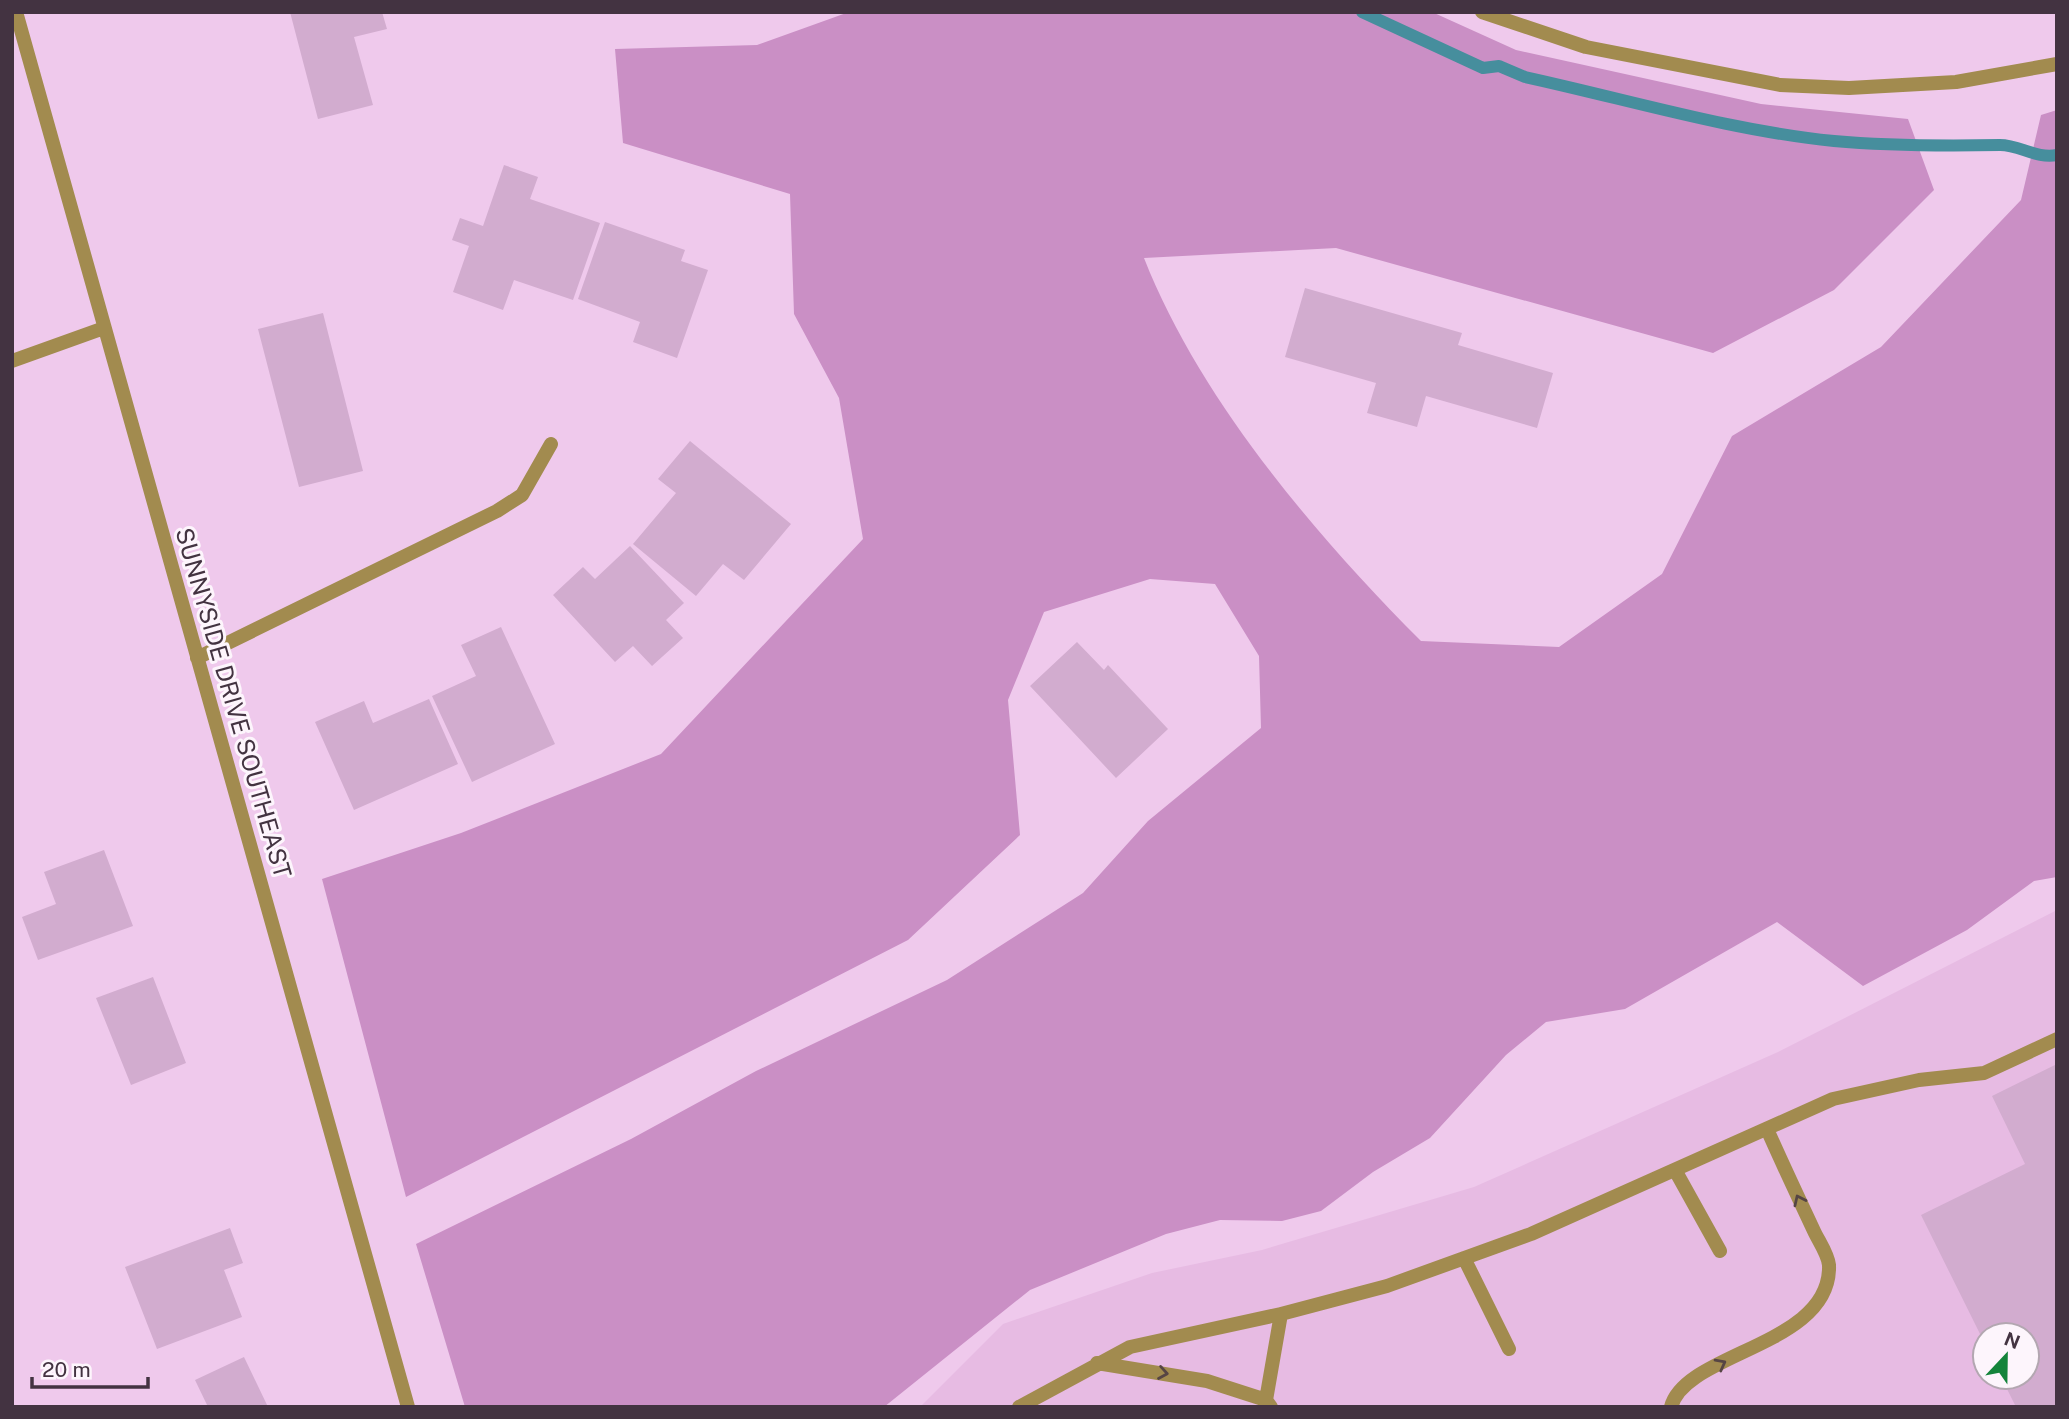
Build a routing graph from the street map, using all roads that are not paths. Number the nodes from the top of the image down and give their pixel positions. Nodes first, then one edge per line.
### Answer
1 (16, 12) edge
2 (1482, 12) edge
3 (2057, 64) edge
4 (104, 328) junction
5 (12, 361) edge
6 (551, 444) dead end
7 (197, 658) junction
8 (2057, 1039) edge
9 (1767, 1129) junction
10 (1675, 1170) junction
11 (1720, 1251) dead end
12 (1464, 1258) junction
13 (1280, 1314) junction
14 (1509, 1349) dead end
15 (1096, 1363) junction
16 (1269, 1403) edge
17 (408, 1407) edge
18 (1019, 1407) edge
19 (1671, 1407) edge

1 - 4 street, SUNNYSIDE DRIVE SOUTHEAST
2 - 3 street
4 - 5 street
4 - 7 street, SUNNYSIDE DRIVE SOUTHEAST
6 - 7 street
7 - 17 street, SUNNYSIDE DRIVE SOUTHEAST
8 - 9 street
9 - 10 street
19 -> 9 street
10 - 11 street
10 - 12 street
12 - 13 street
12 - 14 street
13 - 15 street
13 - 16 street
15 -> 16 street
15 - 18 street

